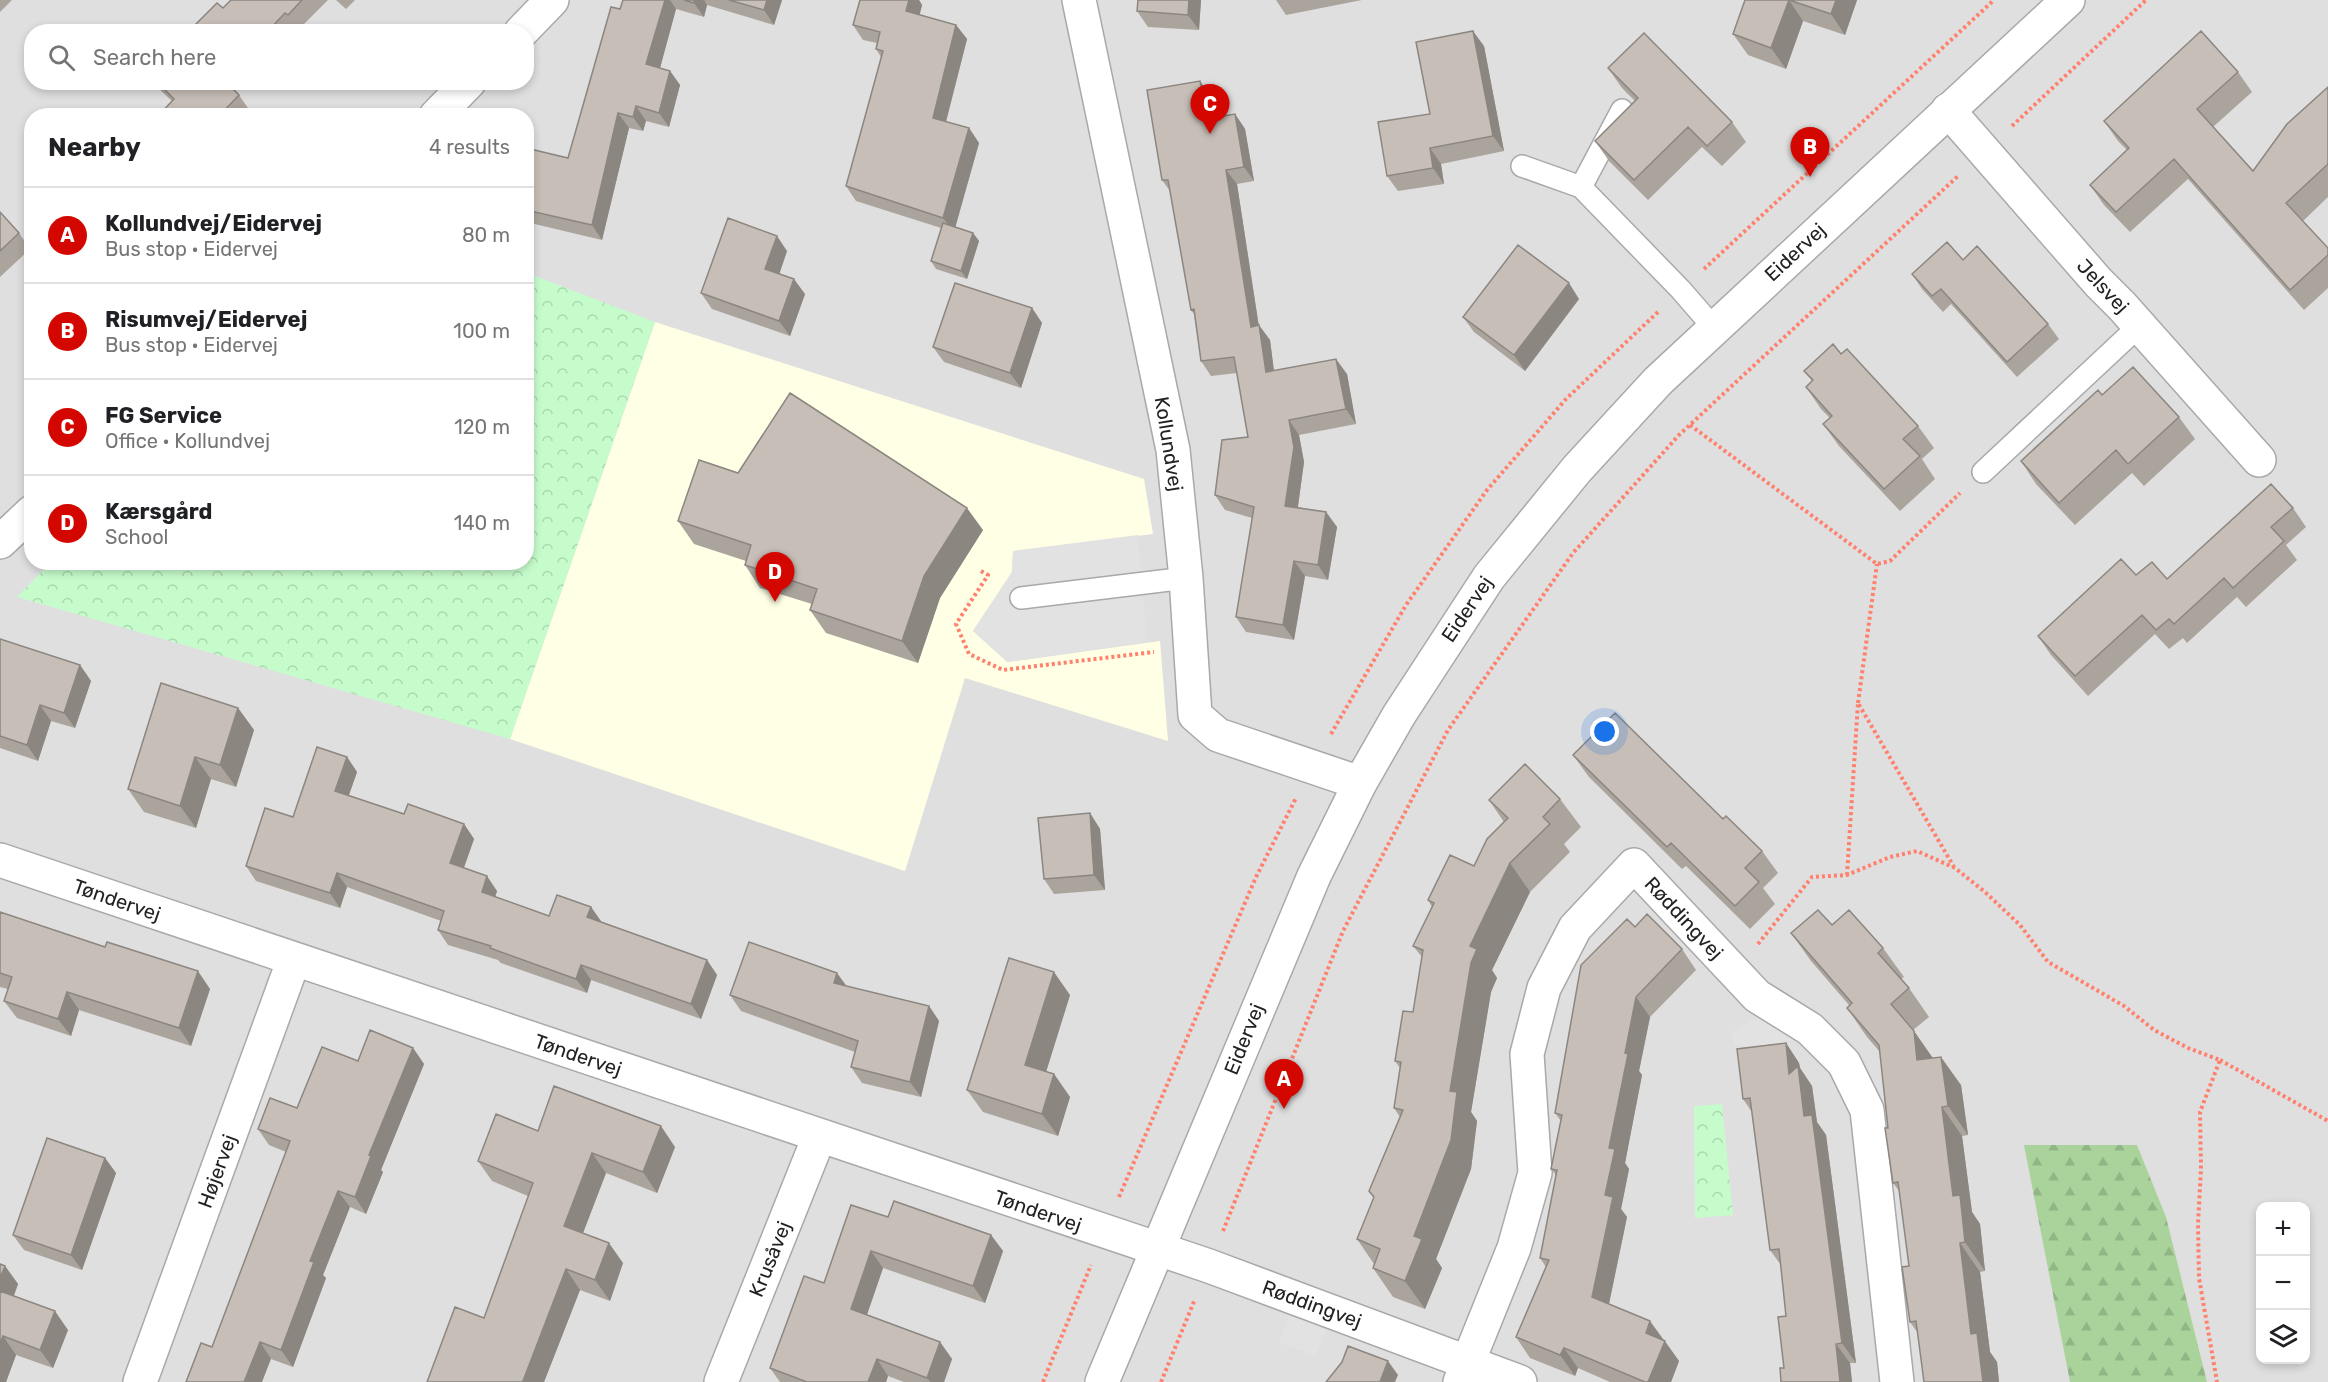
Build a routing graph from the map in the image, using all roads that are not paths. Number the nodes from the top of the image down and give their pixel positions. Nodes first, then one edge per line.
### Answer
1 (552, 0) edge
2 (1079, 0) edge
3 (2068, 0) edge
4 (528, 24) edge
5 (461, 90) edge
6 (444, 108) edge
7 (1622, 110) edge
8 (1948, 110) junction
9 (1522, 166) dead end
10 (1581, 187) junction
11 (2139, 326) junction
12 (1714, 328) junction
13 (2259, 460) dead end
14 (1983, 472) road end
15 (24, 520) edge
16 (0, 542) edge
17 (1186, 578) junction
18 (1021, 598) dead end
19 (1360, 783) junction
20 (0, 861) edge
21 (294, 959) junction
22 (819, 1137) junction
23 (1156, 1250) junction
24 (1464, 1372) edge
25 (140, 1382) edge
26 (721, 1382) edge
27 (1102, 1382) edge
28 (1520, 1382) edge
29 (1898, 1382) edge

1 - 4 street
2 - 17 street, Kollundvej
3 - 8 street, Eidervej
5 - 6 street
7 - 10 lane
8 - 11 street, Jelsvej
8 - 12 street, Eidervej
9 - 10 lane
10 - 12 lane
11 - 13 street, Jelsvej
11 - 14 lane
12 - 19 street, Eidervej
15 - 16 street
17 - 18 lane
17 - 19 street, Kollundvej
19 - 23 street, Eidervej
20 - 21 street, Tøndervej
21 - 22 street, Tøndervej
21 - 25 street, Højervej
22 - 23 street, Tøndervej
22 - 26 street, Krusåvej
23 - 24 street, Røddingvej
23 - 27 street, Eidervej
24 - 28 street, Røddingvej
24 - 29 street, Røddingvej

